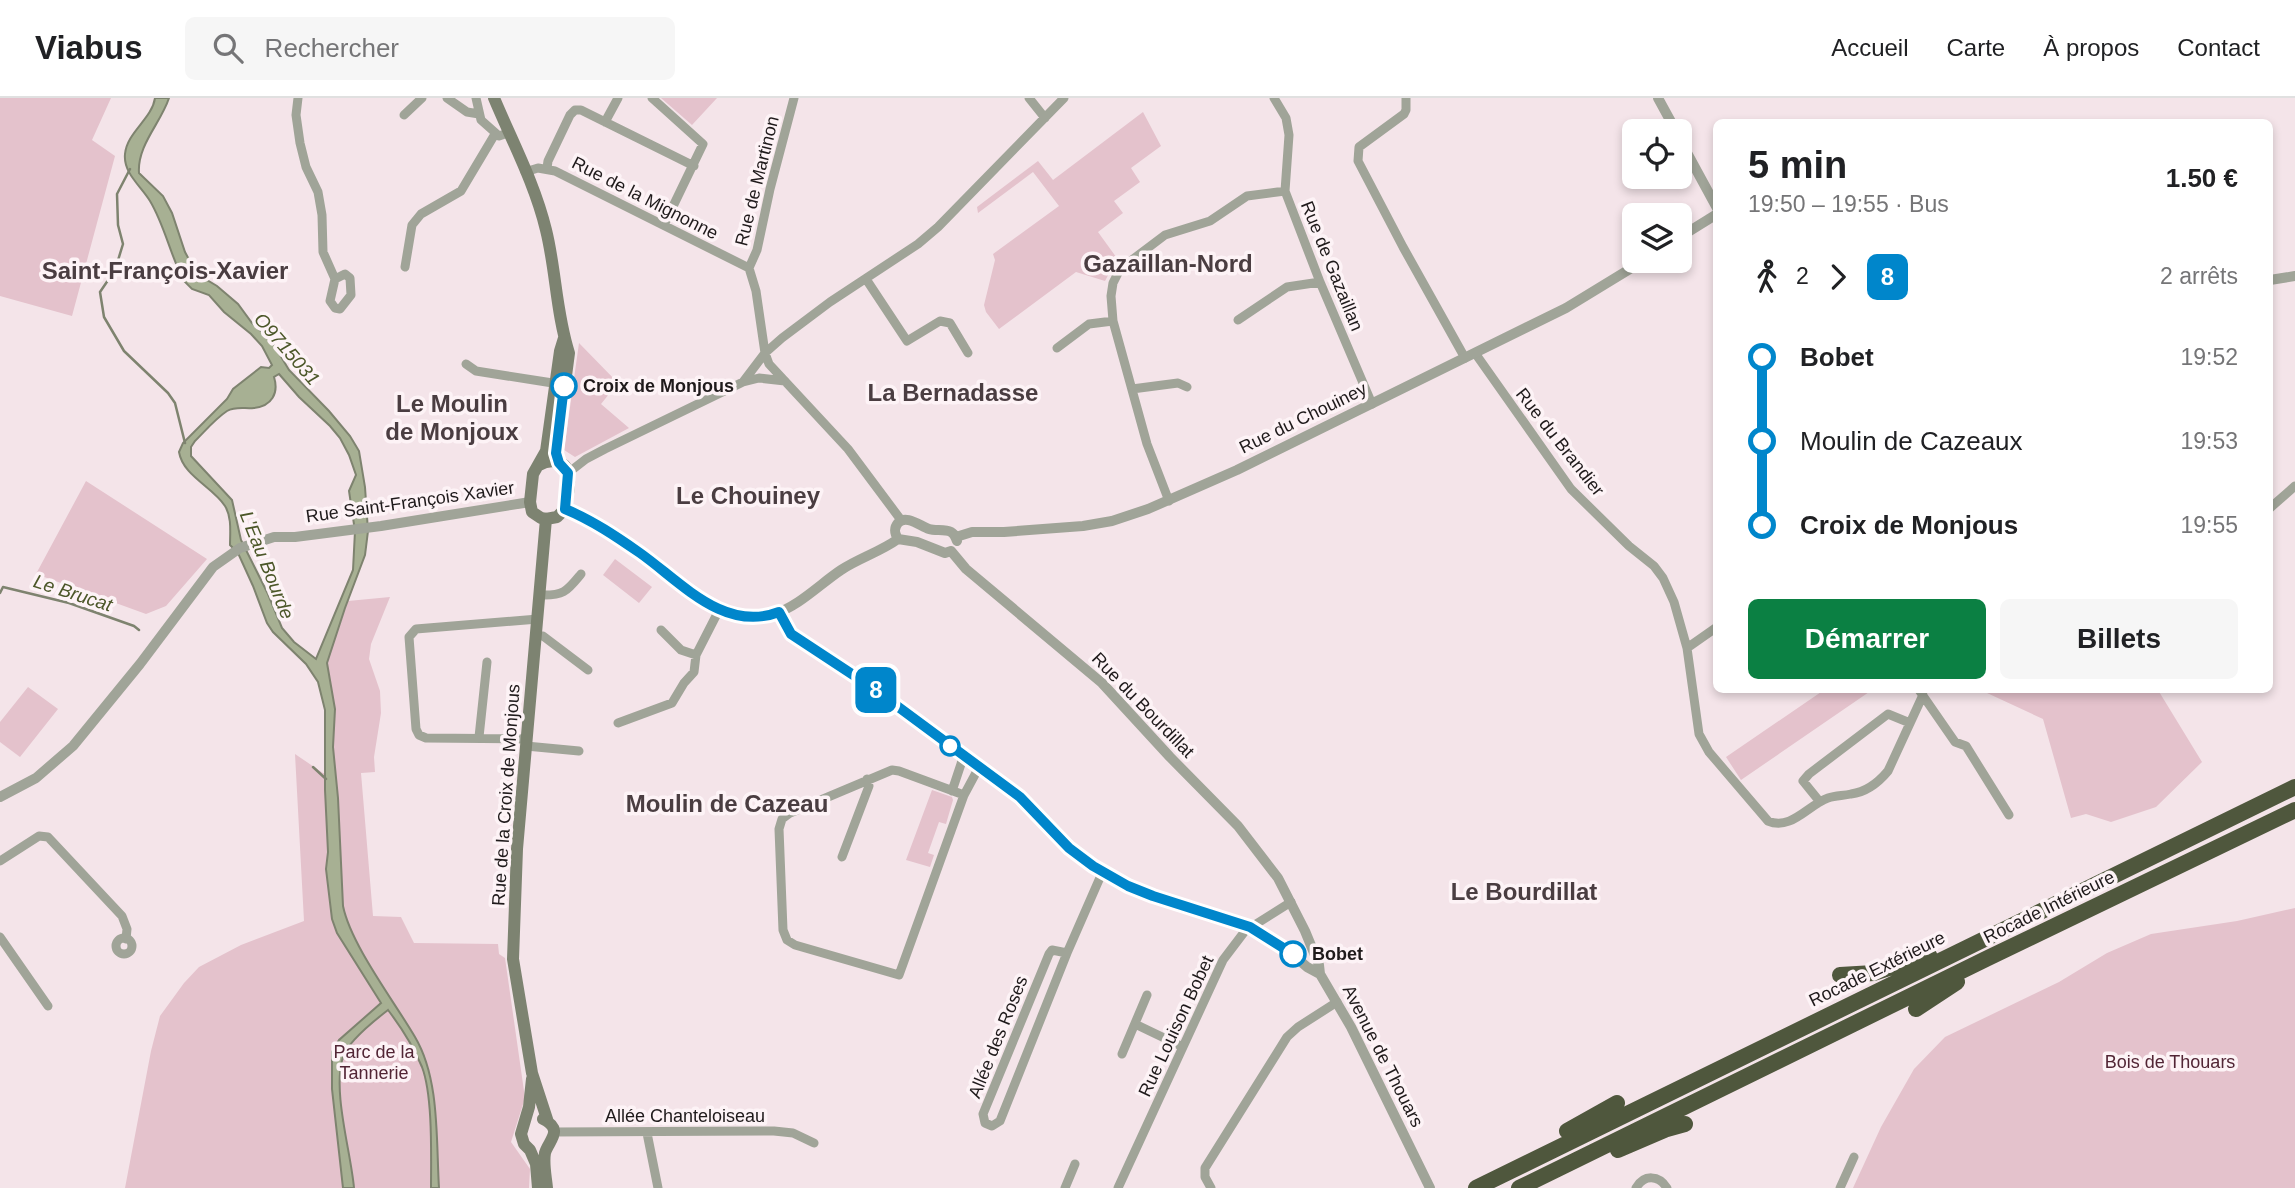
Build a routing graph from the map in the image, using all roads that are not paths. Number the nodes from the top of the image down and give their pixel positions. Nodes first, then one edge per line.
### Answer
1 (298, 98) edge
2 (422, 98) edge
3 (447, 98) edge
4 (476, 98) edge
5 (494, 98) edge
6 (618, 98) edge
7 (652, 98) edge
8 (794, 98) edge
9 (1029, 98) edge
10 (1064, 98) edge
11 (1273, 98) edge
12 (1406, 98) edge
13 (1658, 98) edge
14 (479, 114) junction
15 (404, 116) dead end
16 (1045, 118) junction
17 (1669, 119) edge
18 (606, 122) junction
19 (502, 133) junction
20 (1692, 161) edge
21 (694, 166) junction
22 (547, 168) junction
23 (526, 173) junction
24 (1285, 191) junction
25 (1713, 201) edge
26 (1713, 216) edge
27 (664, 225) junction
28 (1692, 230) edge
29 (405, 267) dead end
30 (749, 268) junction
31 (1624, 273) edge
32 (2295, 276) edge
33 (335, 279) dead end
34 (866, 279) junction
35 (2273, 279) edge
36 (1320, 282) junction
37 (1238, 320) dead end
38 (1113, 321) junction
39 (1057, 348) dead end
40 (765, 354) junction
41 (968, 354) dead end
42 (1470, 355) junction
43 (466, 364) dead end
44 (785, 381) junction
45 (743, 382) junction
46 (560, 384) junction
47 (1187, 387) dead end
48 (1132, 389) junction
49 (1372, 404) junction
50 (559, 463) junction
51 (539, 465) junction
52 (568, 473) junction
53 (2295, 486) edge
54 (1169, 500) junction
55 (530, 502) junction
56 (2273, 505) edge
57 (565, 509) junction
58 (546, 519) junction
59 (901, 520) junction
60 (956, 537) junction
61 (898, 539) junction
62 (951, 551) junction
63 (581, 574) dead end
64 (540, 595) junction
65 (719, 610) junction
66 (779, 612) junction
67 (538, 619) junction
68 (661, 630) dead end
69 (1713, 630) edge
70 (537, 636) junction
71 (1687, 648) junction
72 (696, 655) junction
73 (487, 662) dead end
74 (588, 670) dead end
75 (1921, 693) edge
76 (1922, 693) edge
77 (618, 723) dead end
78 (1910, 723) junction
79 (479, 737) junction
80 (526, 743) junction
81 (579, 751) dead end
82 (962, 755) junction
83 (979, 767) junction
84 (867, 779) junction
85 (2295, 788) edge
86 (952, 791) junction
87 (964, 795) junction
88 (0, 797) edge
89 (1820, 802) junction
90 (2295, 810) edge
91 (2009, 815) dead end
92 (842, 857) dead end
93 (0, 861) edge
94 (1102, 873) junction
95 (1291, 902) junction
96 (1250, 927) junction
97 (0, 937) edge
98 (126, 939) dead end
99 (1984, 939) junction
100 (1067, 953) junction
101 (1990, 957) junction
102 (1320, 974) junction
103 (1840, 975) dead end
104 (1147, 995) dead end
105 (1337, 1002) junction
106 (48, 1006) dead end
107 (1916, 1009) dead end
108 (1135, 1024) junction
109 (1183, 1047) junction
110 (1122, 1054) dead end
111 (532, 1073) junction
112 (1617, 1103) dead end
113 (525, 1124) junction
114 (1685, 1124) dead end
115 (551, 1127) junction
116 (647, 1133) junction
117 (814, 1143) dead end
118 (547, 1148) junction
119 (530, 1150) junction
120 (1551, 1150) junction
121 (1854, 1157) dead end
122 (1075, 1164) dead end
123 (1427, 1183) edge
124 (1520, 1187) edge
125 (538, 1188) edge
126 (547, 1188) edge
127 (658, 1188) edge
128 (1065, 1188) edge
129 (1118, 1188) edge
130 (1210, 1188) edge
131 (1476, 1188) edge
132 (1636, 1188) edge
133 (1667, 1188) edge
134 (1840, 1188) edge

1 - 33 street
2 - 15 street
3 - 14 street
4 - 14 street
5 - 19 main road
6 - 18 street
7 - 21 street
8 - 30 street, Rue de Martinon
9 - 16 street
10 - 16 street
11 - 24 street, Rue de Gazaillan
12 - 42 street, Rue du Brandier
13 - 17 street
14 - 19 street
16 - 34 street
18 - 21 street
18 - 22 street
19 - 23 main road
19 - 29 street
20 - 25 street
21 - 27 street
22 - 23 street, Rue de la Mignonne
22 - 27 street, Rue de la Mignonne
23 - 46 main road
24 - 36 street, Rue de Gazaillan
24 - 38 street
26 - 28 street
27 - 30 street, Rue de la Mignonne
30 - 40 street, Rue de Martinon
31 - 42 street, Rue du Chouiney
32 - 35 street
34 - 40 street
34 - 41 street
36 - 37 street
36 - 49 street, Rue de Gazaillan
38 - 39 street
38 - 48 street
40 - 44 street
40 - 45 street
42 - 49 street, Rue du Chouiney
42 - 71 street, Rue du Brandier
43 - 46 street
44 - 45 street
44 - 59 street
45 - 52 street
46 - 50 main road
46 - 51 main road
47 - 48 street
48 - 54 street
49 - 54 street, Rue du Chouiney
50 - 51 main road
50 - 52 main road
51 - 55 main road
52 - 57 main road
53 - 56 street
54 - 60 street, Rue du Chouiney
55 - 58 main road
55 - 88 street, Rue Saint-François Xavier
57 - 58 main road
57 - 65 street
58 - 64 main road, Rue de la Croix de Monjous
59 - 60 street
59 - 61 street
60 - 62 street
61 - 62 street
61 - 66 street
62 - 95 street, Rue du Bourdillat
63 - 64 street
64 - 67 main road, Rue de la Croix de Monjous
65 - 66 street
65 - 72 street
66 - 82 street
67 - 70 main road, Rue de la Croix de Monjous
67 - 79 street
68 - 72 street
69 - 71 street
70 - 74 street
70 - 80 main road, Rue de la Croix de Monjous
71 - 89 street, Rue du Brandier
72 - 77 street
73 - 79 street
75 - 78 street
76 - 91 street
78 - 89 street
78 - 89 street
79 - 80 street
80 - 81 street
80 - 111 main road, Rue de la Croix de Monjous
82 - 83 street
82 - 86 street
83 - 87 street
83 - 94 street
84 - 86 street
84 - 87 street
84 - 92 street
85 - 99 highway, Rocade Extérieure
86 - 87 street
90 - 101 highway, Rocade Intérieure
93 - 98 street
94 - 96 street
94 - 100 street, Allée des Roses
95 - 96 street, Rue Louison Bobet
95 - 102 street, Avenue de Thouars
96 - 102 street
96 - 109 street, Rue Louison Bobet
97 - 106 street
99 - 103 highway
99 - 120 highway, Rocade Extérieure
100 - 100 street, Allée des Roses
101 - 107 highway
101 - 124 highway, Rocade Intérieure
102 - 105 street, Avenue de Thouars
104 - 108 street
105 - 123 street, Avenue de Thouars
105 - 130 street
108 - 109 street
108 - 110 street
109 - 129 street, Rue Louison Bobet
111 - 113 main road, Rue de la Croix de Monjous
111 - 115 main road, Rue de la Croix de Monjous
112 - 120 highway
113 - 115 main road
113 - 119 main road
114 - 124 highway
115 - 116 street, Allée Chanteloiseau
115 - 118 main road
116 - 117 street, Allée Chanteloiseau
116 - 127 street
118 - 119 main road
118 - 126 main road
119 - 125 main road
120 - 131 highway, Rocade Extérieure
121 - 134 street
122 - 128 street
132 - 133 street

